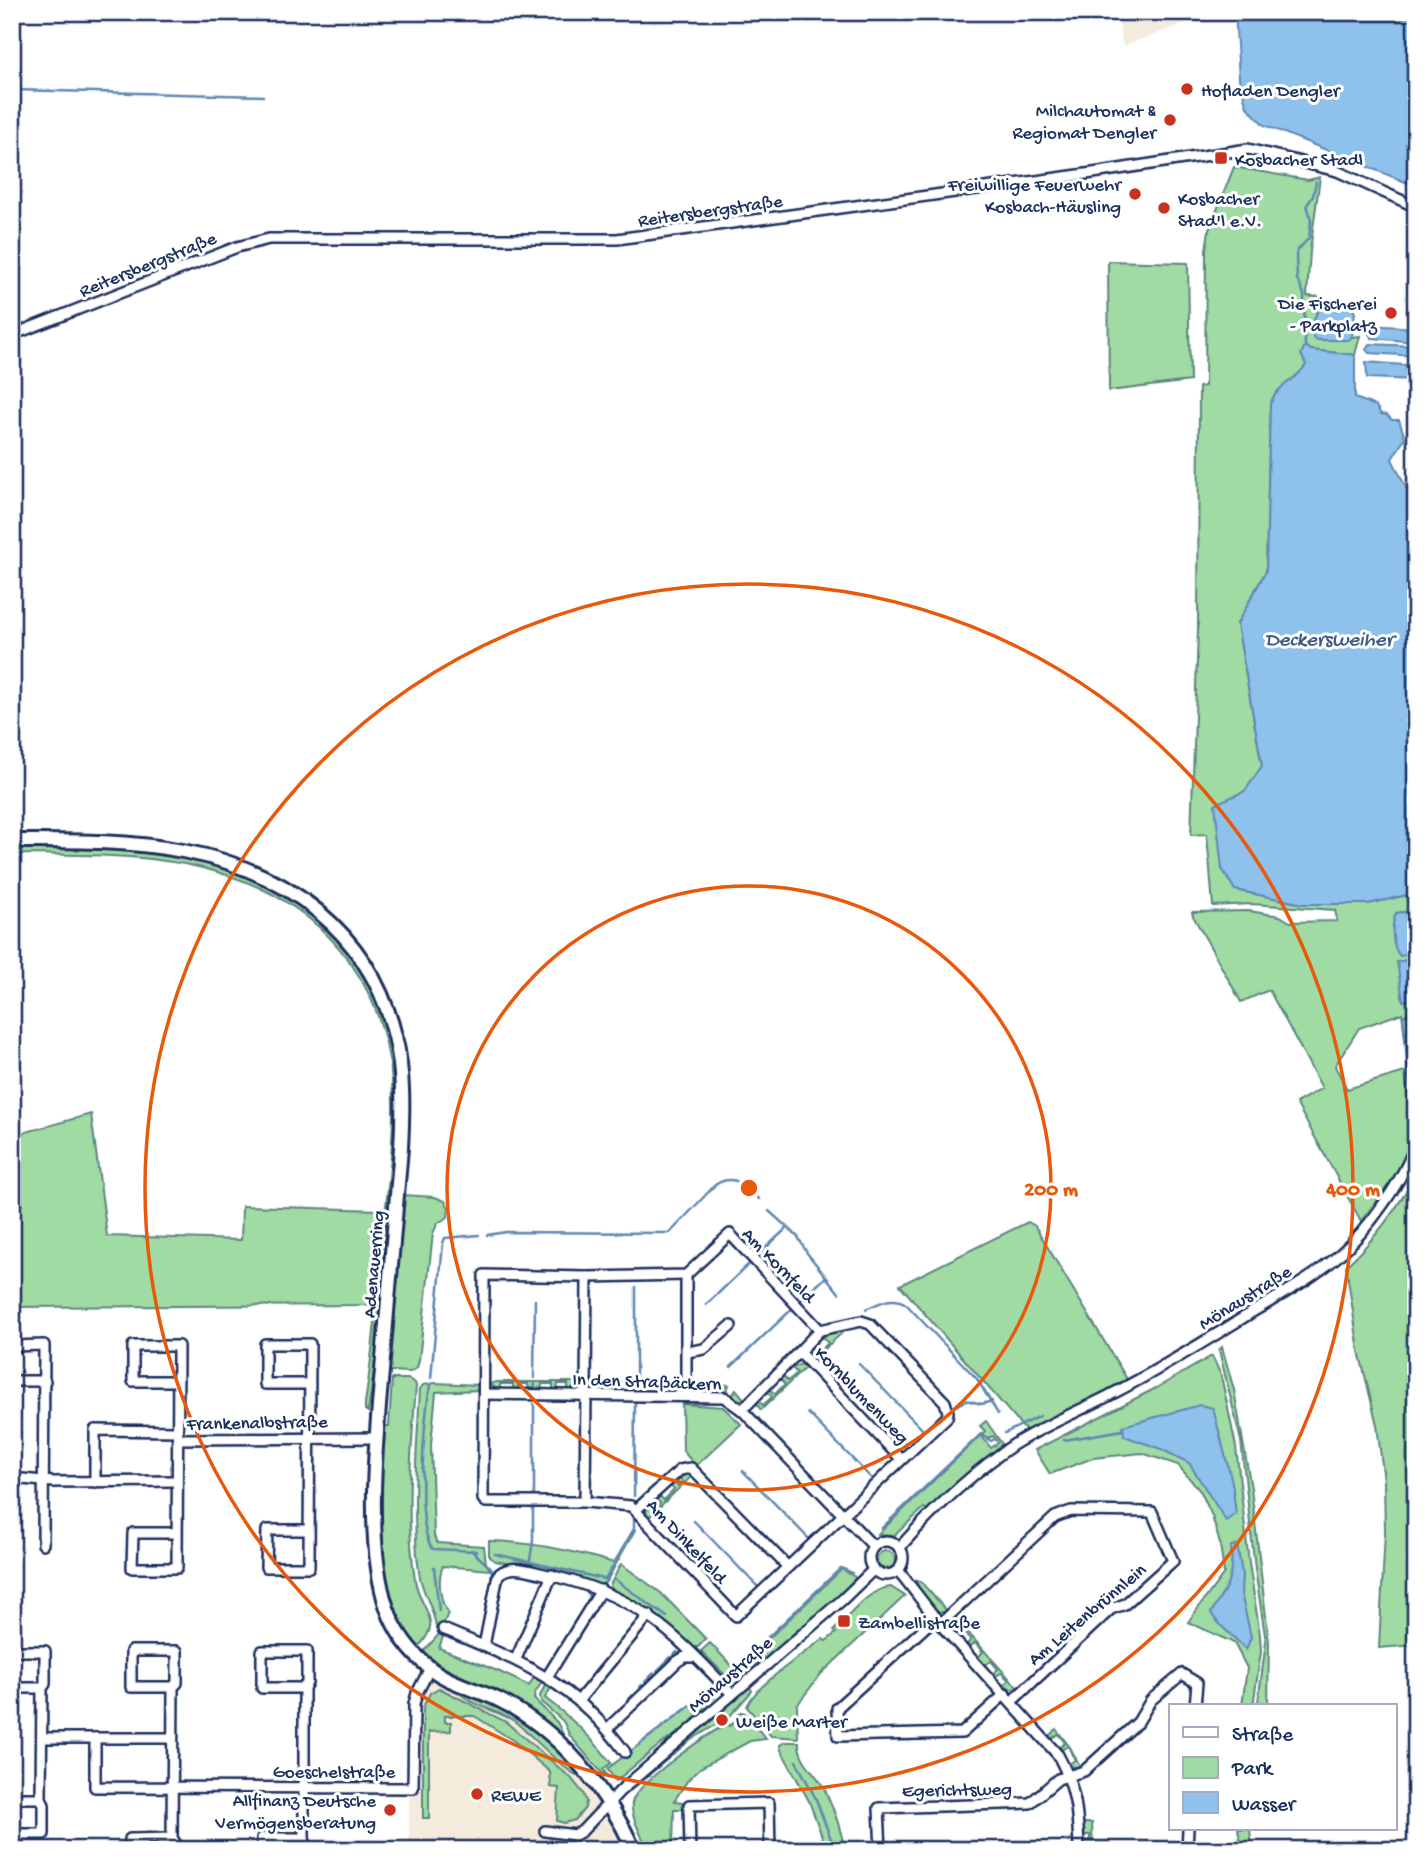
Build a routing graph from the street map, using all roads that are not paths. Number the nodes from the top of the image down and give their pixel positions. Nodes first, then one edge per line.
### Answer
1 (1416, 207) edge
2 (12, 335) edge
3 (12, 841) edge
4 (1415, 1147) edge
5 (686, 1275) junction
6 (587, 1277) junction
7 (731, 1326) dead end
8 (820, 1331) junction
9 (12, 1346) edge
10 (687, 1352) junction
11 (800, 1353) junction
12 (12, 1381) edge
13 (45, 1381) junction
14 (178, 1381) junction
15 (310, 1384) junction
16 (484, 1394) junction
17 (585, 1395) junction
18 (686, 1396) junction
19 (742, 1410) junction
20 (178, 1435) junction
21 (309, 1438) junction
22 (377, 1438) junction
23 (901, 1459) junction
24 (12, 1478) edge
25 (44, 1479) junction
26 (94, 1482) junction
27 (177, 1482) junction
28 (585, 1502) junction
29 (637, 1510) junction
30 (844, 1515) junction
31 (309, 1530) junction
32 (177, 1533) junction
33 (43, 1544) dead end
34 (873, 1546) junction
35 (898, 1548) junction
36 (788, 1566) junction
37 (873, 1570) junction
38 (898, 1570) junction
39 (552, 1575) junction
40 (601, 1590) junction
41 (649, 1615) junction
42 (937, 1621) junction
43 (443, 1629) dead end
44 (484, 1646) junction
45 (12, 1651) edge
46 (694, 1657) junction
47 (516, 1659) junction
48 (430, 1668) junction
49 (548, 1677) junction
50 (173, 1687) junction
51 (12, 1688) edge
52 (42, 1688) junction
53 (304, 1688) junction
54 (731, 1693) junction
55 (1008, 1698) junction
56 (579, 1700) junction
57 (1195, 1704) edge
58 (608, 1728) junction
59 (95, 1738) junction
60 (173, 1738) junction
61 (42, 1739) junction
62 (625, 1752) dead end
63 (1070, 1776) junction
64 (172, 1787) junction
65 (304, 1788) junction
66 (12, 1798) edge
67 (41, 1798) junction
68 (608, 1803) junction
69 (1188, 1830) edge
70 (545, 1831) dead end
71 (12, 1834) edge
72 (172, 1838) junction
73 (304, 1838) junction
74 (130, 1850) edge
75 (176, 1850) edge
76 (262, 1850) edge
77 (307, 1850) edge
78 (634, 1850) edge
79 (690, 1850) edge
80 (770, 1850) edge
81 (881, 1850) edge
82 (1079, 1850) edge
83 (1187, 1850) edge

1 - 2 street, Reitersbergstraße
3 - 22 main road, Adenauerring
4 - 35 street, Mönaustraße
5 - 6 street
5 - 8 street, Am Kornfeld
5 - 10 street
6 - 16 street
6 - 17 street
7 - 10 street
8 - 11 street, Kornblumenweg
8 - 23 street, Am Kornfeld
9 - 13 street
10 - 18 street
11 - 19 street, Kornblumenweg
11 - 23 street, Kornblumenweg
12 - 13 street
13 - 25 street
14 - 14 street
14 - 20 street
15 - 15 street
15 - 21 street
16 - 17 street, In den Straßäckern
16 - 28 street, Am Dinkelfeld
17 - 18 street, In den Straßäckern
17 - 28 street
18 - 19 street, In den Straßäckern
19 - 30 street, In den Straßäckern
20 - 21 street, Frankenalbstraße
20 - 26 street, Frankenalbstraße
20 - 27 street, Frankenalbstraße
21 - 22 street, Frankenalbstraße
21 - 31 street
22 - 48 main road, Adenauerring
23 - 30 street, Am Kornfeld
24 - 25 street
25 - 26 street
25 - 33 street
26 - 27 street
27 - 32 street, Frankenalbstraße
28 - 29 street, Am Dinkelfeld
29 - 36 street
29 - 36 street, Am Dinkelfeld
30 - 34 street, In den Straßäckern
30 - 36 street, Am Dinkelfeld
31 - 31 street
32 - 32 street, Frankenalbstraße
34 - 35 street
34 - 37 street
35 - 38 street
37 - 38 street
37 - 54 street, Mönaustraße
38 - 42 street
39 - 40 street
39 - 44 street
39 - 47 street
40 - 41 street
40 - 49 street
41 - 46 street
41 - 56 street
42 - 55 street
42 - 55 street
42 - 55 street, Am Leitenbrünnlein
43 - 44 street
44 - 47 street
45 - 52 street
46 - 54 street
46 - 58 street
47 - 49 street
48 - 65 street, Goeschelstraße
48 - 68 main road, Adenauerring
49 - 56 street
50 - 50 street
50 - 60 street
51 - 52 street
52 - 61 street
53 - 53 street
53 - 65 street
54 - 68 street, Mönaustraße
55 - 63 street
56 - 58 street
57 - 63 street
58 - 62 street
59 - 60 street
59 - 61 street
59 - 64 street, Goeschelstraße
60 - 64 street
61 - 67 street
63 - 81 street, Egerichtsweg
63 - 82 street
64 - 65 street, Goeschelstraße
64 - 72 street
65 - 73 street
66 - 67 street
67 - 71 street
68 - 70 street, Mönaustraße
68 - 78 main road, Adenauerring
69 - 83 street
72 - 74 street
72 - 75 street
73 - 76 street
73 - 77 street
79 - 80 street

